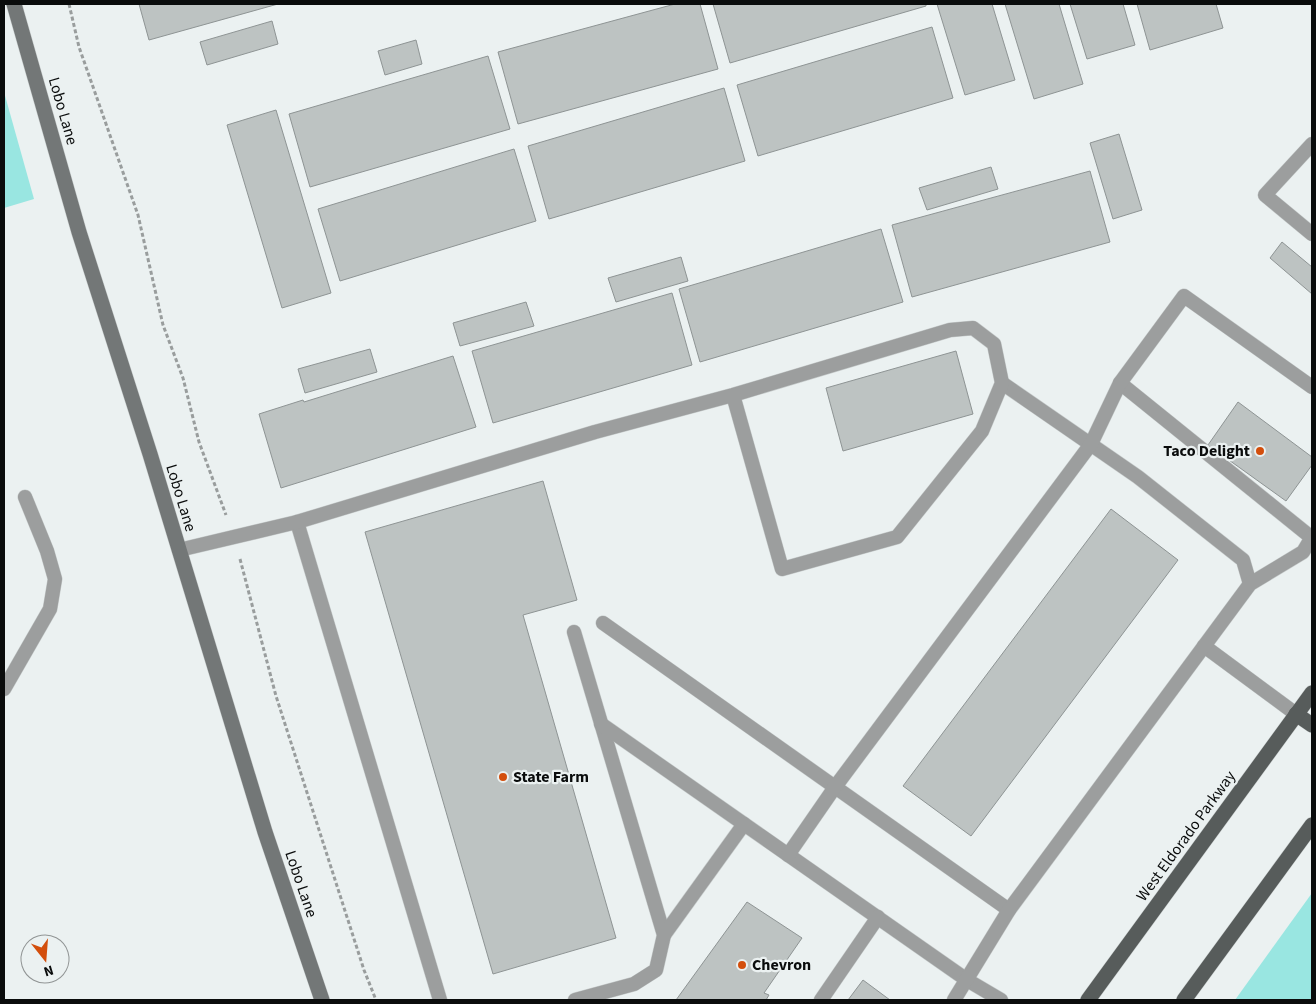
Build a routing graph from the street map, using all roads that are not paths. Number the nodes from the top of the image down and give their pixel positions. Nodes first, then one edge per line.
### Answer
1 (14, 4) edge
2 (1312, 144) edge
3 (1312, 234) edge
4 (1002, 383) junction
5 (1120, 383) junction
6 (1312, 387) edge
7 (733, 395) junction
8 (1092, 444) junction
9 (25, 497) dead end
10 (297, 522) junction
11 (1312, 538) edge
12 (179, 550) junction
13 (1250, 584) junction
14 (602, 623) dead end
15 (574, 632) dead end
16 (1204, 646) junction
17 (4, 689) edge
18 (1312, 693) edge
19 (1296, 714) junction
20 (601, 724) junction
21 (1312, 725) edge
22 (835, 787) junction
23 (744, 824) junction
24 (1312, 825) edge
25 (788, 855) junction
26 (1008, 910) junction
27 (878, 918) junction
28 (664, 935) junction
29 (967, 980) junction
30 (322, 1000) edge
31 (440, 1000) edge
32 (575, 1000) edge
33 (821, 1000) edge
34 (954, 1000) edge
35 (1001, 1000) edge
36 (1088, 1000) edge
37 (1184, 1000) edge

1 - 12 street, Lobo Lane
2 - 3 lane
4 - 7 lane
4 - 7 lane
4 - 8 lane
5 - 6 lane
5 - 8 lane
5 - 11 lane
7 - 10 lane
8 - 13 lane
8 - 22 lane
9 - 17 lane
10 - 12 lane
10 - 31 lane
11 - 13 lane
12 - 30 street, Lobo Lane
13 - 16 lane
14 - 22 lane
15 - 20 lane
16 - 19 lane
16 - 26 lane
18 - 19 main road, West Eldorado Parkway
19 - 21 main road
19 - 36 main road, West Eldorado Parkway
20 - 23 lane
20 - 28 lane
22 - 25 lane
22 - 26 lane
23 - 25 lane
23 - 28 lane
24 - 37 main road
25 - 27 lane
26 - 29 lane
27 - 29 lane
27 - 33 lane
28 - 32 lane
29 - 34 lane
29 - 35 lane

